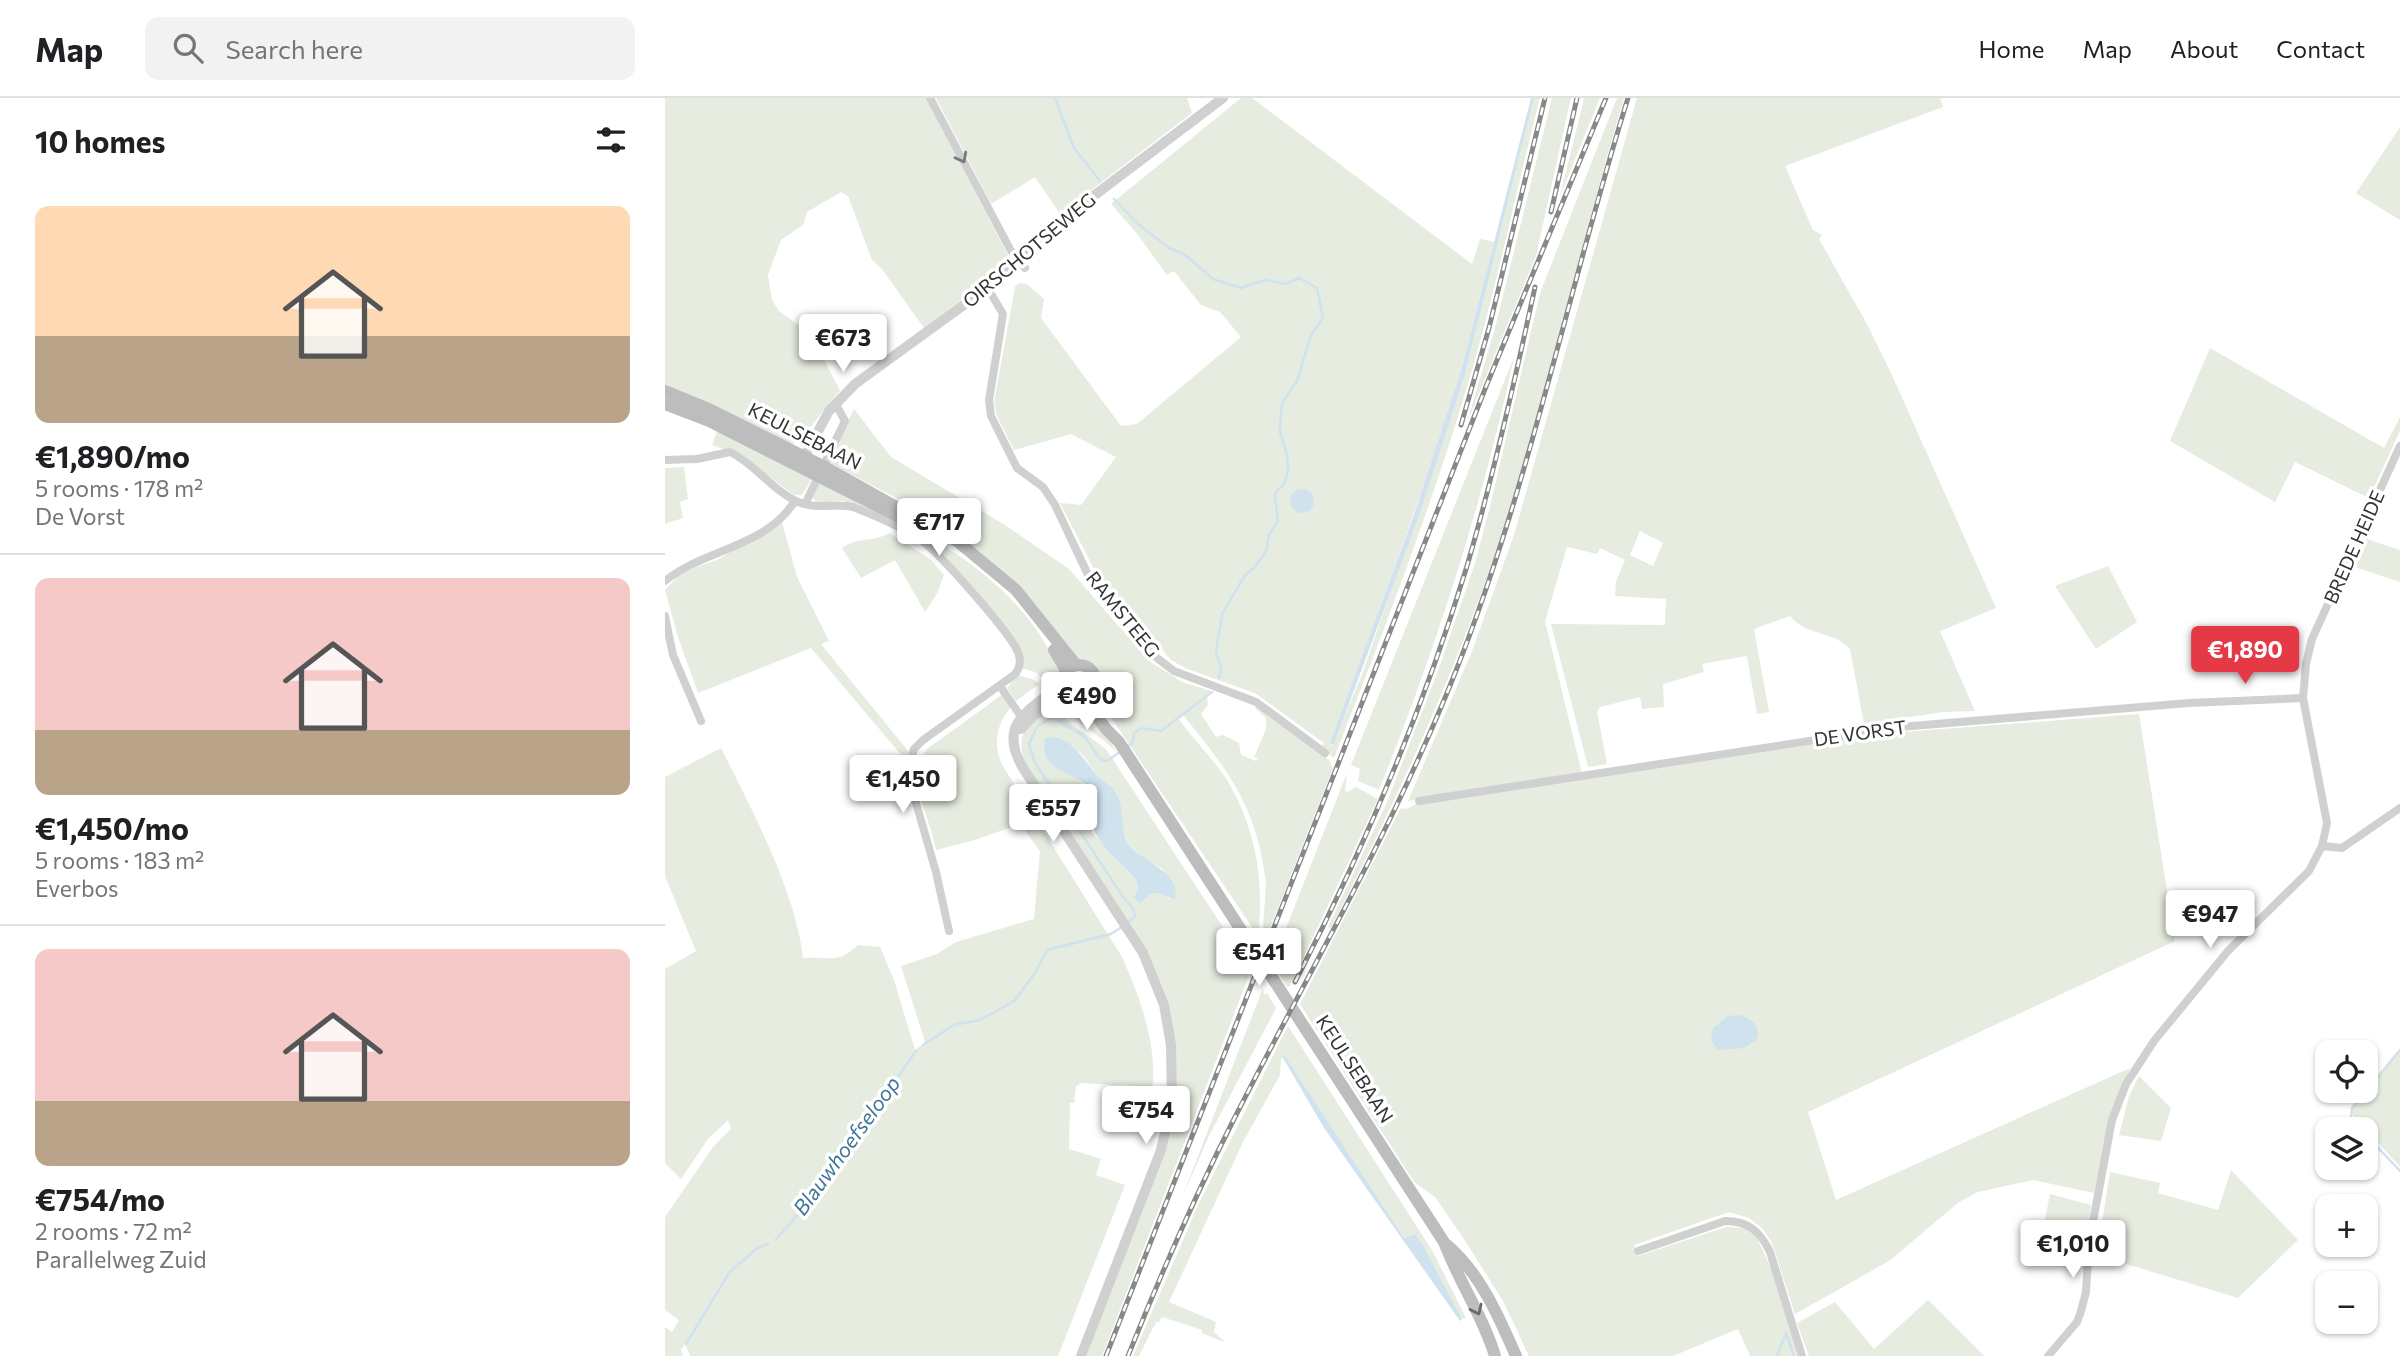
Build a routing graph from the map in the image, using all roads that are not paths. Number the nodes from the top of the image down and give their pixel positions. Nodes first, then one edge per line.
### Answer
1 (930, 98) edge
2 (1223, 98) edge
3 (1021, 265) junction
4 (987, 287) junction
5 (665, 391) edge
6 (835, 403) junction
7 (665, 404) edge
8 (2400, 446) edge
9 (665, 460) edge
10 (802, 462) junction
11 (820, 471) junction
12 (795, 501) junction
13 (805, 504) junction
14 (665, 581) edge
15 (665, 616) edge
16 (1071, 668) junction
17 (1000, 686) junction
18 (1065, 689) junction
19 (1087, 696) junction
20 (2304, 698) junction
21 (1023, 719) junction
22 (701, 721) dead end
23 (1325, 753) dead end
24 (1419, 801) dead end
25 (2400, 808) edge
26 (2322, 846) junction
27 (949, 931) dead end
28 (1444, 1242) junction
29 (1638, 1251) dead end
30 (1081, 1356) edge
31 (1495, 1356) edge
32 (1516, 1356) edge
33 (1802, 1356) edge
34 (2048, 1356) edge

1 -> 3 street
2 - 3 street, OIRSCHOTSEWEG
3 - 4 street, OIRSCHOTSEWEG
4 - 6 street, OIRSCHOTSEWEG
4 - 23 street, RAMSTEEG
5 - 10 main road, KEULSEBAAN
6 - 10 street, OIRSCHOTSEWEG
6 - 11 street
7 - 10 main road, KEULSEBAAN
8 - 20 street, BREDE HEIDE
9 - 12 street
10 - 11 main road, KEULSEBAAN
11 - 13 street
11 - 16 main road, KEULSEBAAN
12 - 13 street
12 - 14 street
13 - 17 street
15 - 22 street
16 - 18 main road
16 - 19 main road
17 - 21 street
17 - 27 street
18 - 19 main road
18 - 21 street
19 - 28 main road, KEULSEBAAN
20 - 24 street, DE VORST
20 - 26 street, BREDE HEIDE
21 - 30 street
25 - 26 street
26 - 34 street, BREDE HEIDE
28 -> 31 main road, KEULSEBAAN
28 - 32 main road, KEULSEBAAN
29 - 33 street

